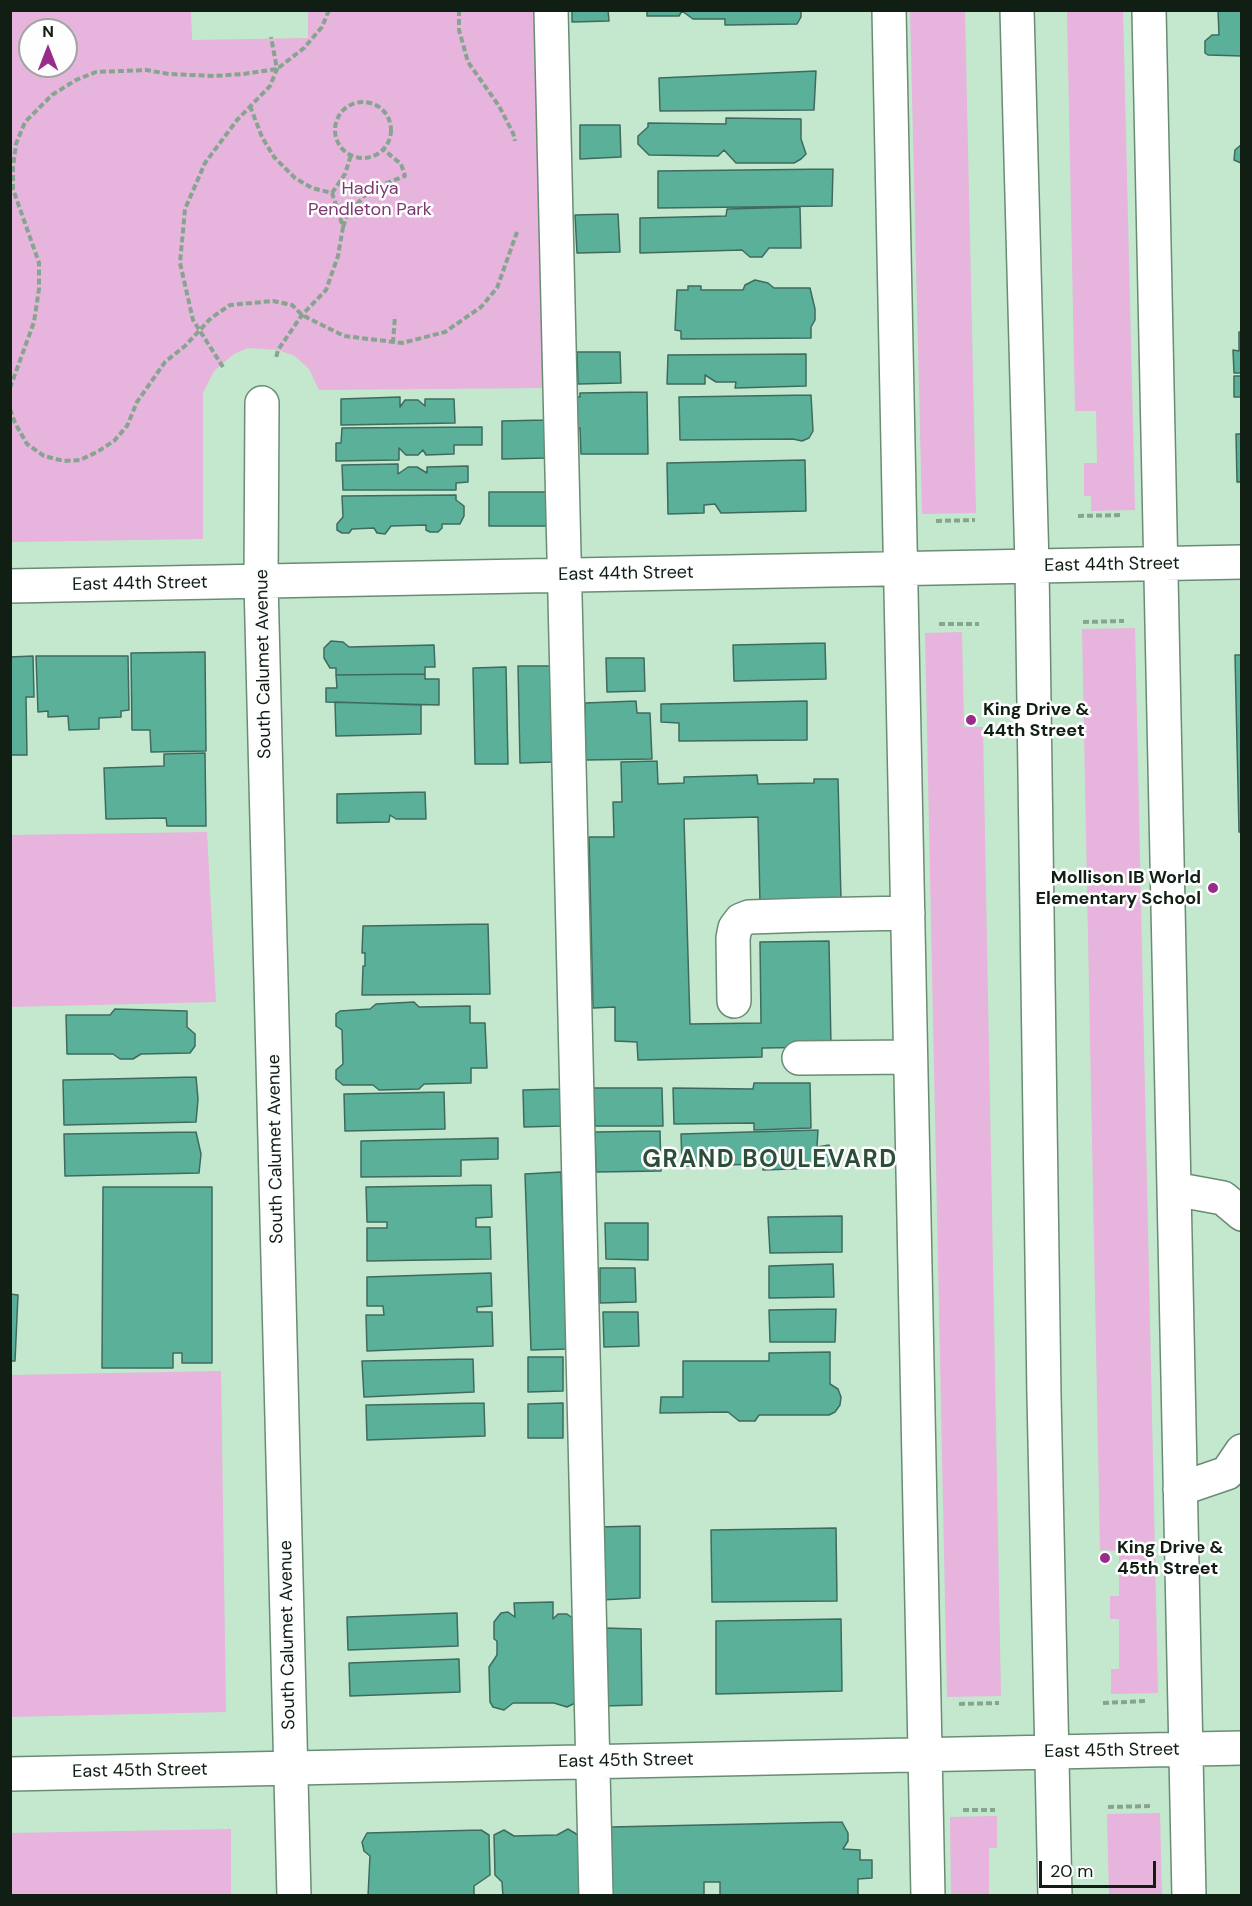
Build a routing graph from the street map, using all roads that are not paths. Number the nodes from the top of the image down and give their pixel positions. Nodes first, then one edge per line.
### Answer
1 (551, 10) edge
2 (889, 10) edge
3 (1017, 10) edge
4 (1149, 10) edge
5 (262, 403) dead end
6 (1242, 562) edge
7 (1161, 564) junction
8 (1032, 566) junction
9 (900, 569) junction
10 (565, 575) junction
11 (261, 582) junction
12 (10, 586) edge
13 (908, 913) junction
14 (734, 1001) dead end
15 (910, 1056) junction
16 (799, 1058) dead end
17 (1174, 1189) junction
18 (1242, 1214) edge
19 (1242, 1451) edge
20 (1180, 1489) junction
21 (1242, 1748) edge
22 (1186, 1750) junction
23 (1052, 1752) junction
24 (925, 1755) junction
25 (594, 1761) junction
26 (291, 1768) junction
27 (10, 1774) edge
28 (294, 1896) edge
29 (596, 1896) edge
30 (928, 1896) edge
31 (1055, 1896) edge
32 (1189, 1896) edge

1 - 10 street
2 - 9 street
3 - 8 street
4 - 7 street
5 - 11 street, South Calumet Avenue
6 - 7 street, East 44th Street
7 - 8 street, East 44th Street
7 - 17 street
8 - 9 street, East 44th Street
8 - 23 street
9 - 10 street, East 44th Street
9 - 13 street
10 - 11 street, East 44th Street
10 - 25 street
11 - 12 street, East 44th Street
11 - 26 street, South Calumet Avenue
13 - 14 street
13 - 15 street
15 - 16 street
15 - 24 street
17 - 18 street
17 - 20 street
19 - 20 street
20 - 22 street
21 - 22 street, East 45th Street
22 - 23 street, East 45th Street
22 - 32 street
23 - 24 street, East 45th Street
23 - 31 street
24 - 25 street, East 45th Street
24 - 30 street
25 - 26 street, East 45th Street
25 - 29 street
26 - 27 street, East 45th Street
26 - 28 street, South Calumet Avenue

